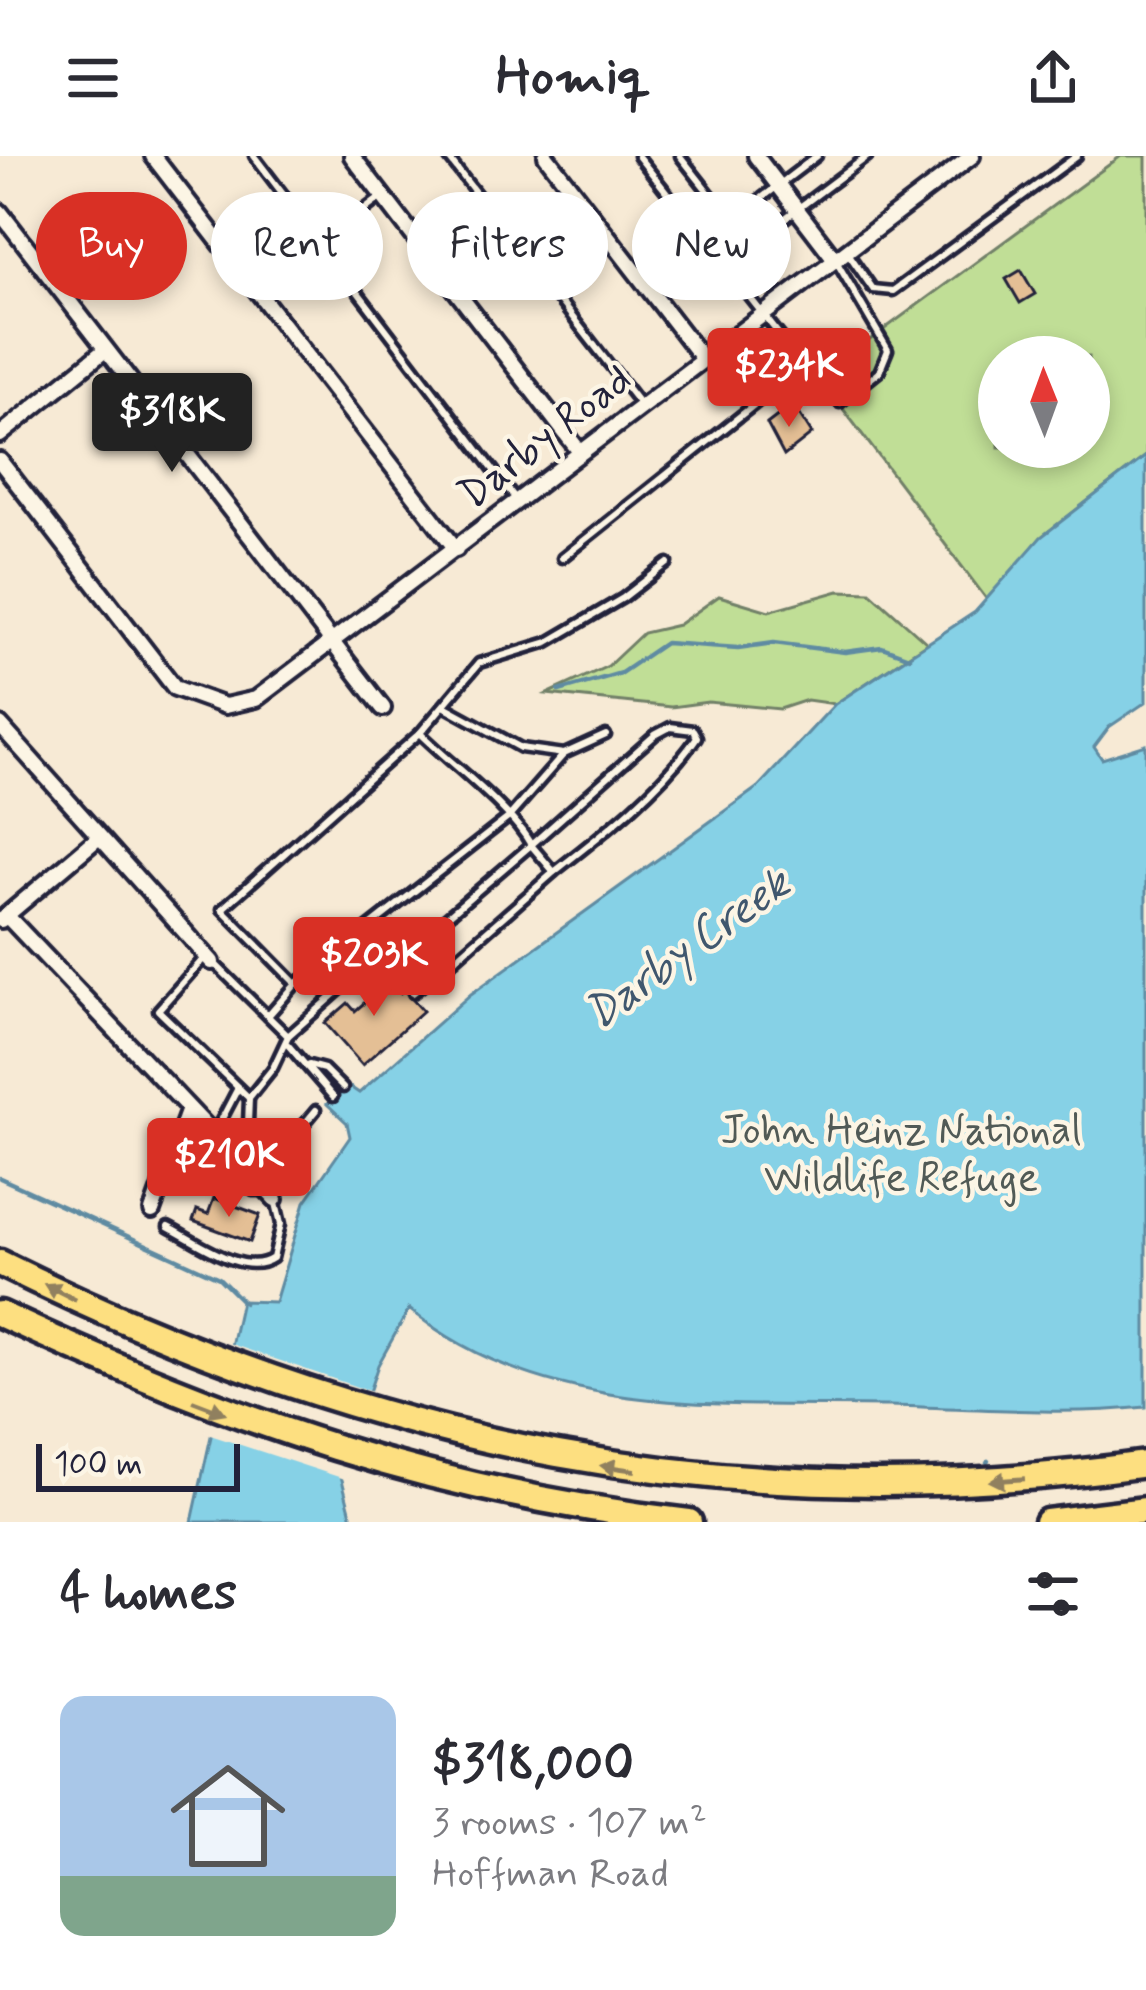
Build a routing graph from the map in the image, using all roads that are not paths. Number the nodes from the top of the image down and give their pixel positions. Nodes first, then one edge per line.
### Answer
1 (153, 156) edge
2 (254, 156) edge
3 (352, 156) edge
4 (447, 156) edge
5 (546, 156) edge
6 (638, 156) edge
7 (680, 156) edge
8 (755, 156) edge
9 (817, 156) edge
10 (868, 156) edge
11 (972, 156) edge
12 (1077, 156) edge
13 (778, 185) junction
14 (282, 192) edge
15 (380, 192) edge
16 (383, 196) edge
17 (797, 210) junction
18 (0, 212) edge
19 (791, 214) edge
20 (840, 254) junction
21 (365, 300) edge
22 (761, 314) junction
23 (105, 350) junction
24 (702, 358) junction
25 (839, 403) dead end
26 (641, 405) junction
27 (0, 435) edge
28 (580, 452) junction
29 (0, 461) edge
30 (518, 501) junction
31 (456, 549) junction
32 (562, 558) dead end
33 (668, 563) dead end
34 (333, 642) junction
35 (444, 706) junction
36 (383, 708) dead end
37 (0, 725) edge
38 (420, 733) junction
39 (606, 735) dead end
40 (564, 754) junction
41 (508, 818) junction
42 (98, 838) junction
43 (531, 845) junction
44 (554, 872) junction
45 (3, 919) edge
46 (427, 934) junction
47 (209, 959) junction
48 (446, 968) junction
49 (296, 984) junction
50 (412, 993) dead end
51 (268, 1016) junction
52 (288, 1040) junction
53 (309, 1065) junction
54 (238, 1088) junction
55 (343, 1088) dead end
56 (248, 1097) junction
57 (333, 1097) dead end
58 (189, 1109) junction
59 (316, 1110) dead end
60 (214, 1135) junction
61 (271, 1195) joint
62 (152, 1211) dead end
63 (168, 1227) dead end
64 (0, 1263) edge
65 (0, 1314) edge
66 (1146, 1464) edge
67 (1146, 1510) edge
68 (689, 1522) edge
69 (1048, 1522) edge

1 - 31 street
2 - 14 lane
3 - 15 street
4 - 26 lane
5 - 24 street
6 - 22 lane
7 - 13 lane
8 - 13 street
9 - 13 lane
10 - 17 lane
11 - 20 street, Darby Road
12 - 20 lane
13 - 17 street
16 - 28 street
17 - 19 lane
17 - 20 street
18 - 23 street
20 - 22 street, Darby Road
20 - 25 lane
21 - 30 lane
22 - 24 street, Darby Road
22 - 32 lane
23 - 27 street
23 - 34 street
24 - 26 street, Darby Road
26 - 28 street, Darby Road
28 - 30 street, Darby Road
29 - 34 street, Darby Road
30 - 31 street, Darby Road
31 - 34 street, Darby Road
33 - 35 lane
34 - 36 street
35 - 38 lane
35 - 40 lane
37 - 42 street
38 - 41 lane
38 - 49 lane
39 - 40 lane
40 - 41 lane
41 - 43 lane
41 - 49 lane
42 - 45 street
42 - 47 street
43 - 44 lane
43 - 44 lane
43 - 46 lane
44 - 48 lane
45 - 58 street
46 - 48 lane
46 - 52 lane
47 - 51 lane
47 - 54 lane
48 - 50 lane
49 - 51 lane
51 - 52 lane
52 - 53 lane
52 - 56 lane
53 - 55 lane
53 - 57 lane
54 - 56 lane
54 - 60 lane
56 - 59 lane
58 - 60 street
58 - 62 street
60 - 61 street
61 - 63 lane
66 -> 64 highway
65 -> 68 highway
67 - 69 highway

